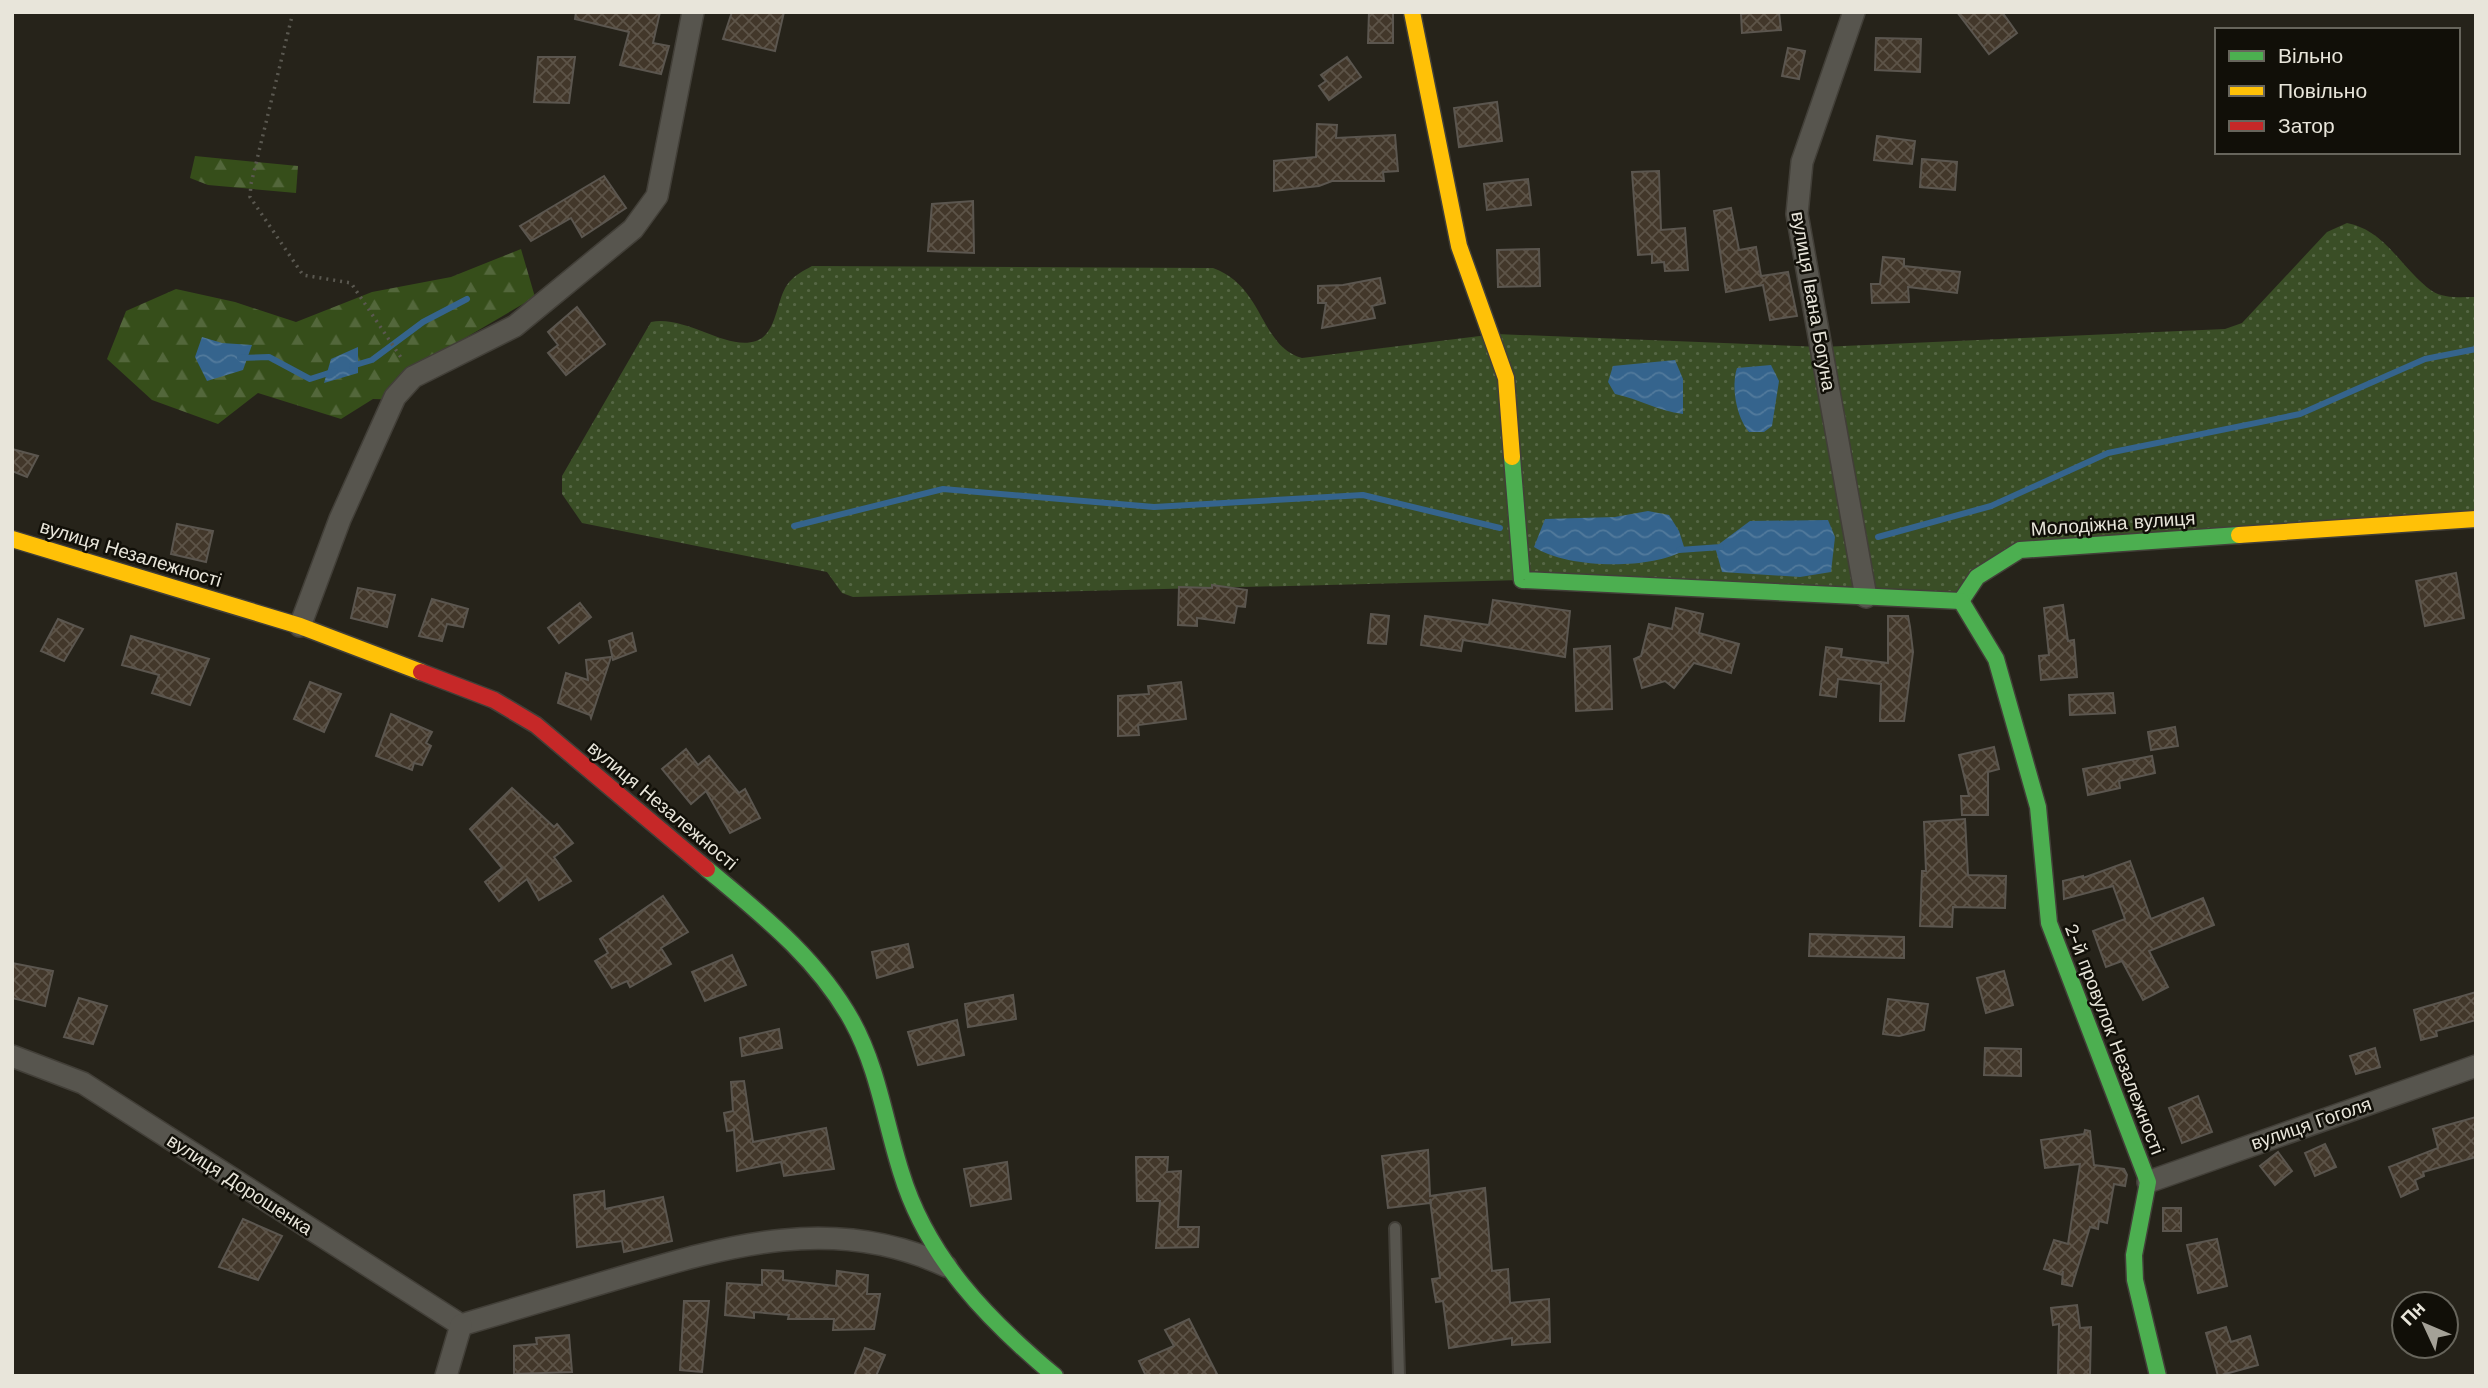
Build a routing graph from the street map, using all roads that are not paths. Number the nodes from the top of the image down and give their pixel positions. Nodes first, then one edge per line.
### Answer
1 (693, 12) edge
2 (1412, 12) edge
3 (1854, 12) edge
4 (2476, 519) edge
5 (12, 539) edge
6 (1866, 597) junction
7 (1961, 601) junction
8 (300, 626) junction
9 (12, 1056) edge
10 (2476, 1066) edge
11 (2148, 1182) junction
12 (1395, 1228) dead end
13 (947, 1266) junction
14 (461, 1325) junction
15 (446, 1376) edge
16 (1055, 1376) edge
17 (1399, 1376) edge
18 (2158, 1376) edge

1 - 8 street
2 - 6 street
3 - 6 street, вулиця Івана Богуна
4 - 7 street, Молодіжна вулиця
5 - 8 street, вулиця Незалежності
6 - 7 street
7 - 11 street, 2-й провулок Незалежності
8 - 13 street, вулиця Незалежності
9 - 14 street, вулиця Дорошенка
10 - 11 street, вулиця Гоголя
11 - 18 street, 2-й провулок Незалежності
12 - 17 lane
13 - 14 street
13 - 16 street, вулиця Незалежності
14 - 15 street

